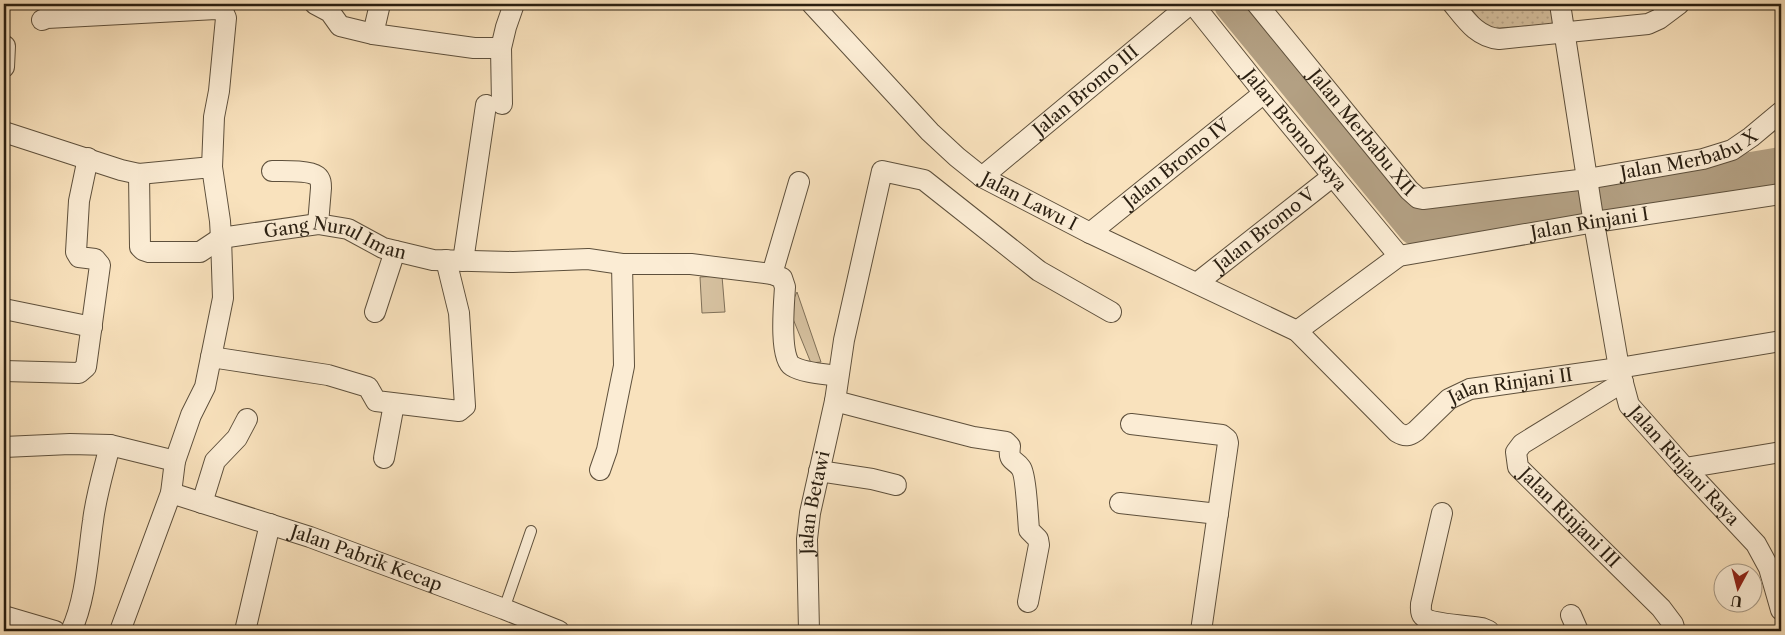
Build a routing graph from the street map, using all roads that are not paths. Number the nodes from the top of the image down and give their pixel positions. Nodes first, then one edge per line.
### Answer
1 (315, 4) edge
2 (380, 4) edge
3 (514, 4) edge
4 (1191, 4) edge
5 (1256, 4) edge
6 (1453, 4) edge
7 (1560, 4) edge
8 (1679, 4) edge
9 (224, 7) edge
10 (823, 8) edge
11 (80, 10) edge
12 (42, 20) dead end
13 (1564, 33) junction
14 (373, 34) junction
15 (5, 46) edge
16 (501, 48) junction
17 (4, 67) edge
18 (1264, 93) junction
19 (1781, 112) edge
20 (4, 132) edge
21 (88, 158) junction
22 (212, 167) junction
23 (272, 171) dead end
24 (140, 174) junction
25 (1333, 176) junction
26 (982, 177) junction
27 (800, 182) dead end
28 (1588, 183) junction
29 (1781, 194) edge
30 (1594, 217) junction
31 (318, 224) junction
32 (1090, 233) junction
33 (221, 238) junction
34 (395, 251) junction
35 (1399, 256) junction
36 (454, 260) junction
37 (622, 264) junction
38 (772, 274) junction
39 (1197, 283) junction
40 (4, 310) edge
41 (375, 312) dead end
42 (1111, 312) dead end
43 (92, 328) junction
44 (1297, 331) junction
45 (1781, 341) edge
46 (211, 357) junction
47 (4, 371) edge
48 (1621, 375) junction
49 (838, 376) junction
50 (835, 401) junction
51 (394, 404) junction
52 (247, 419) dead end
53 (1131, 424) dead end
54 (110, 445) junction
55 (4, 447) edge
56 (1781, 452) edge
57 (384, 458) dead end
58 (175, 461) junction
59 (1685, 468) junction
60 (600, 470) dead end
61 (819, 471) junction
62 (896, 485) dead end
63 (171, 493) junction
64 (202, 503) junction
65 (1120, 503) dead end
66 (1442, 513) dead end
67 (1218, 514) junction
68 (270, 524) junction
69 (531, 531) dead end
70 (1028, 602) dead end
71 (504, 609) junction
72 (1781, 610) edge
73 (4, 616) edge
74 (73, 626) edge
75 (55, 631) edge
76 (120, 631) edge
77 (245, 631) edge
78 (559, 631) edge
79 (809, 631) edge
80 (1201, 631) edge
81 (1488, 631) edge
82 (1675, 631) edge

1 - 14 street
2 - 14 street
3 - 16 street
4 - 18 street, Jalan Bromo Raya
4 - 26 street, Jalan Bromo III
5 - 28 street, Jalan Merbabu XII
6 - 13 street
7 - 13 street, Jalan Rinjani Raya
8 - 13 street
9 - 11 street
9 - 22 street
10 - 26 street, Jalan Lawu I
11 - 12 street
13 - 28 street, Jalan Rinjani Raya
14 - 16 street
15 - 17 street
16 - 36 street
18 - 25 street, Jalan Bromo Raya
18 - 32 street, Jalan Bromo IV
19 - 28 street, Jalan Merbabu X
20 - 21 street
21 - 24 street
21 - 43 street
22 - 24 street
22 - 33 street
23 - 31 street
24 - 33 street
25 - 35 street, Jalan Bromo Raya
25 - 39 street, Jalan Bromo V
26 - 32 street, Jalan Lawu I
27 - 38 street
28 - 30 street, Jalan Rinjani Raya
29 - 30 street, Jalan Rinjani I
30 - 35 street, Jalan Rinjani I
30 - 48 street, Jalan Rinjani Raya
31 - 33 street, Gang Nurul Iman
31 - 34 street, Gang Nurul Iman
32 - 39 street, Jalan Lawu I
33 - 46 street
34 - 36 street, Gang Nurul Iman
34 - 41 street
35 - 44 street
36 - 37 street, Gang Nurul Iman
36 - 51 street
37 - 38 street, Gang Nurul Iman
37 - 60 street
38 - 49 street
39 - 44 street, Jalan Lawu I
40 - 43 street
42 - 49 street, Jalan Betawi
43 - 47 street
44 - 48 street, Jalan Rinjani II
45 - 48 street, Jalan Rinjani II
46 - 51 street
46 - 58 street
48 - 59 street, Jalan Rinjani Raya
48 - 82 street, Jalan Rinjani III
49 - 50 street, Jalan Betawi
50 - 61 street, Jalan Betawi
50 - 70 street
51 - 57 street
52 - 64 street
53 - 67 street
54 - 55 street
54 - 58 street
54 - 74 street
56 - 59 street
58 - 63 street
59 - 72 street, Jalan Rinjani Raya
61 - 62 street
61 - 79 street, Jalan Betawi
63 - 64 street, Jalan Pabrik Kecap
63 - 76 street
64 - 68 street, Jalan Pabrik Kecap
65 - 67 street
66 - 81 street
67 - 80 street
68 - 71 street, Jalan Pabrik Kecap
68 - 77 street
69 - 71 lane
71 - 78 street, Jalan Pabrik Kecap
73 - 75 street

